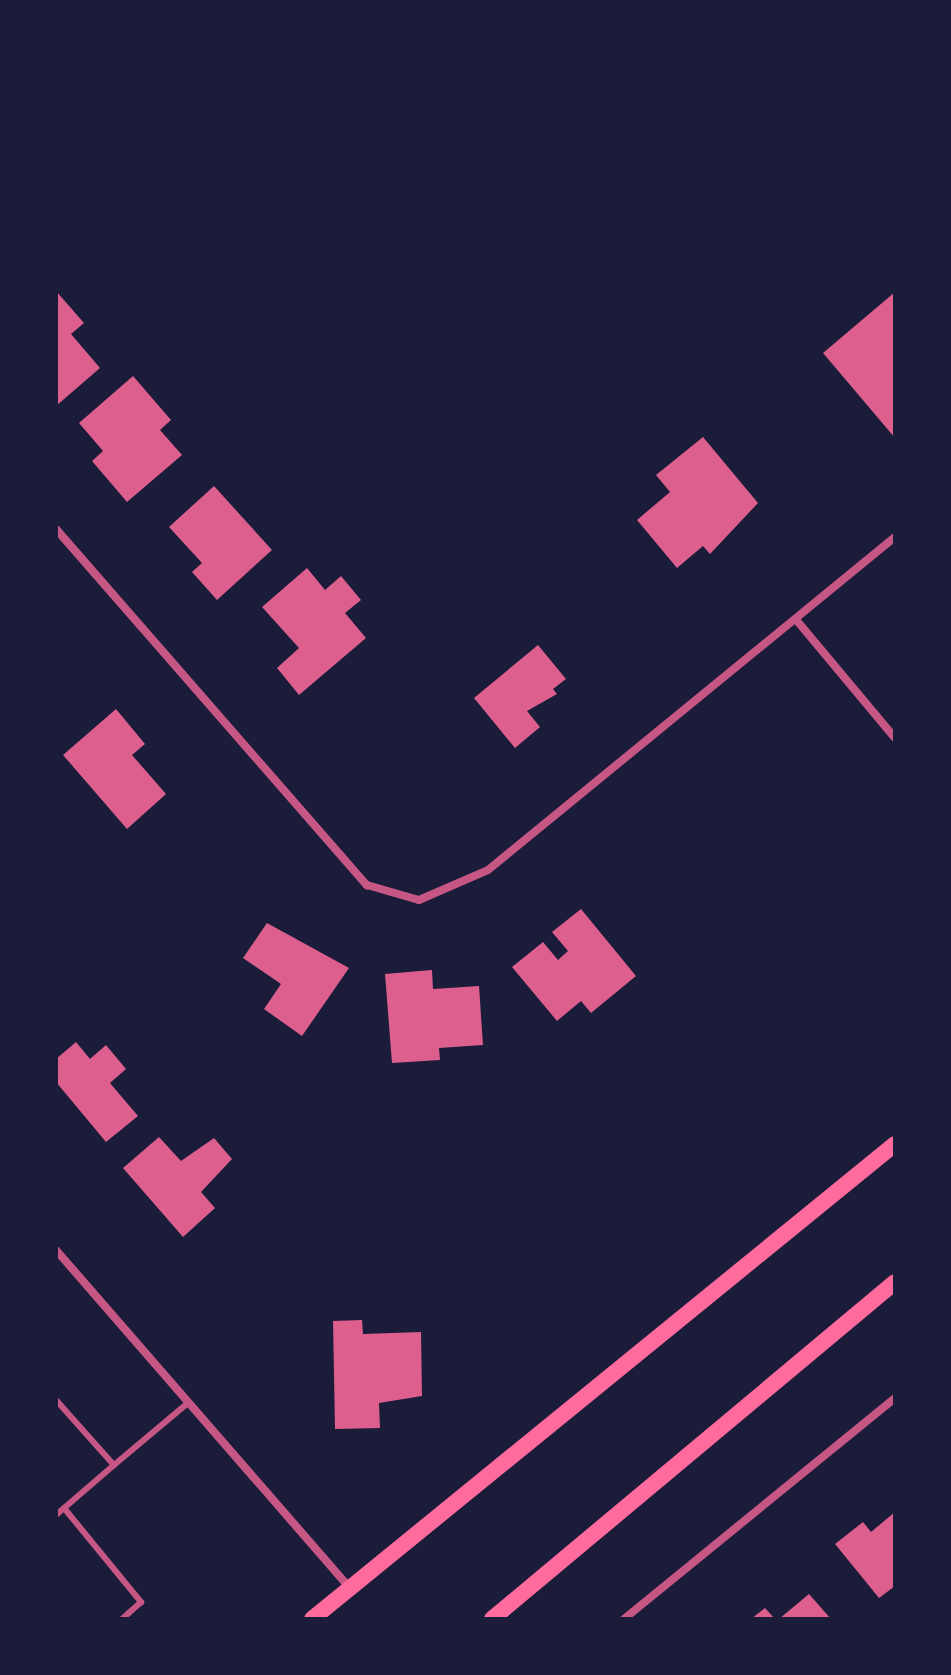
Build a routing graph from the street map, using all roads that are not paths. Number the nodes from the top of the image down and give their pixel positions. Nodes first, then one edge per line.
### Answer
1 (56, 529) edge
2 (895, 537) edge
3 (798, 622) junction
4 (895, 738) edge
5 (895, 1144) edge
6 (56, 1250) edge
7 (895, 1282) edge
8 (895, 1398) edge
9 (56, 1400) edge
10 (188, 1403) junction
11 (114, 1465) junction
12 (64, 1508) junction
13 (56, 1515) edge
14 (350, 1588) junction
15 (122, 1619) edge
16 (312, 1619) edge
17 (492, 1619) edge
18 (624, 1619) edge

1 - 3 street
2 - 3 street
3 - 4 street
5 - 14 main road
6 - 10 street
7 - 17 main road
8 - 18 street
9 - 11 lane
10 - 11 lane
10 - 14 street
11 - 12 lane
12 - 13 lane
12 - 15 lane
14 - 16 main road

